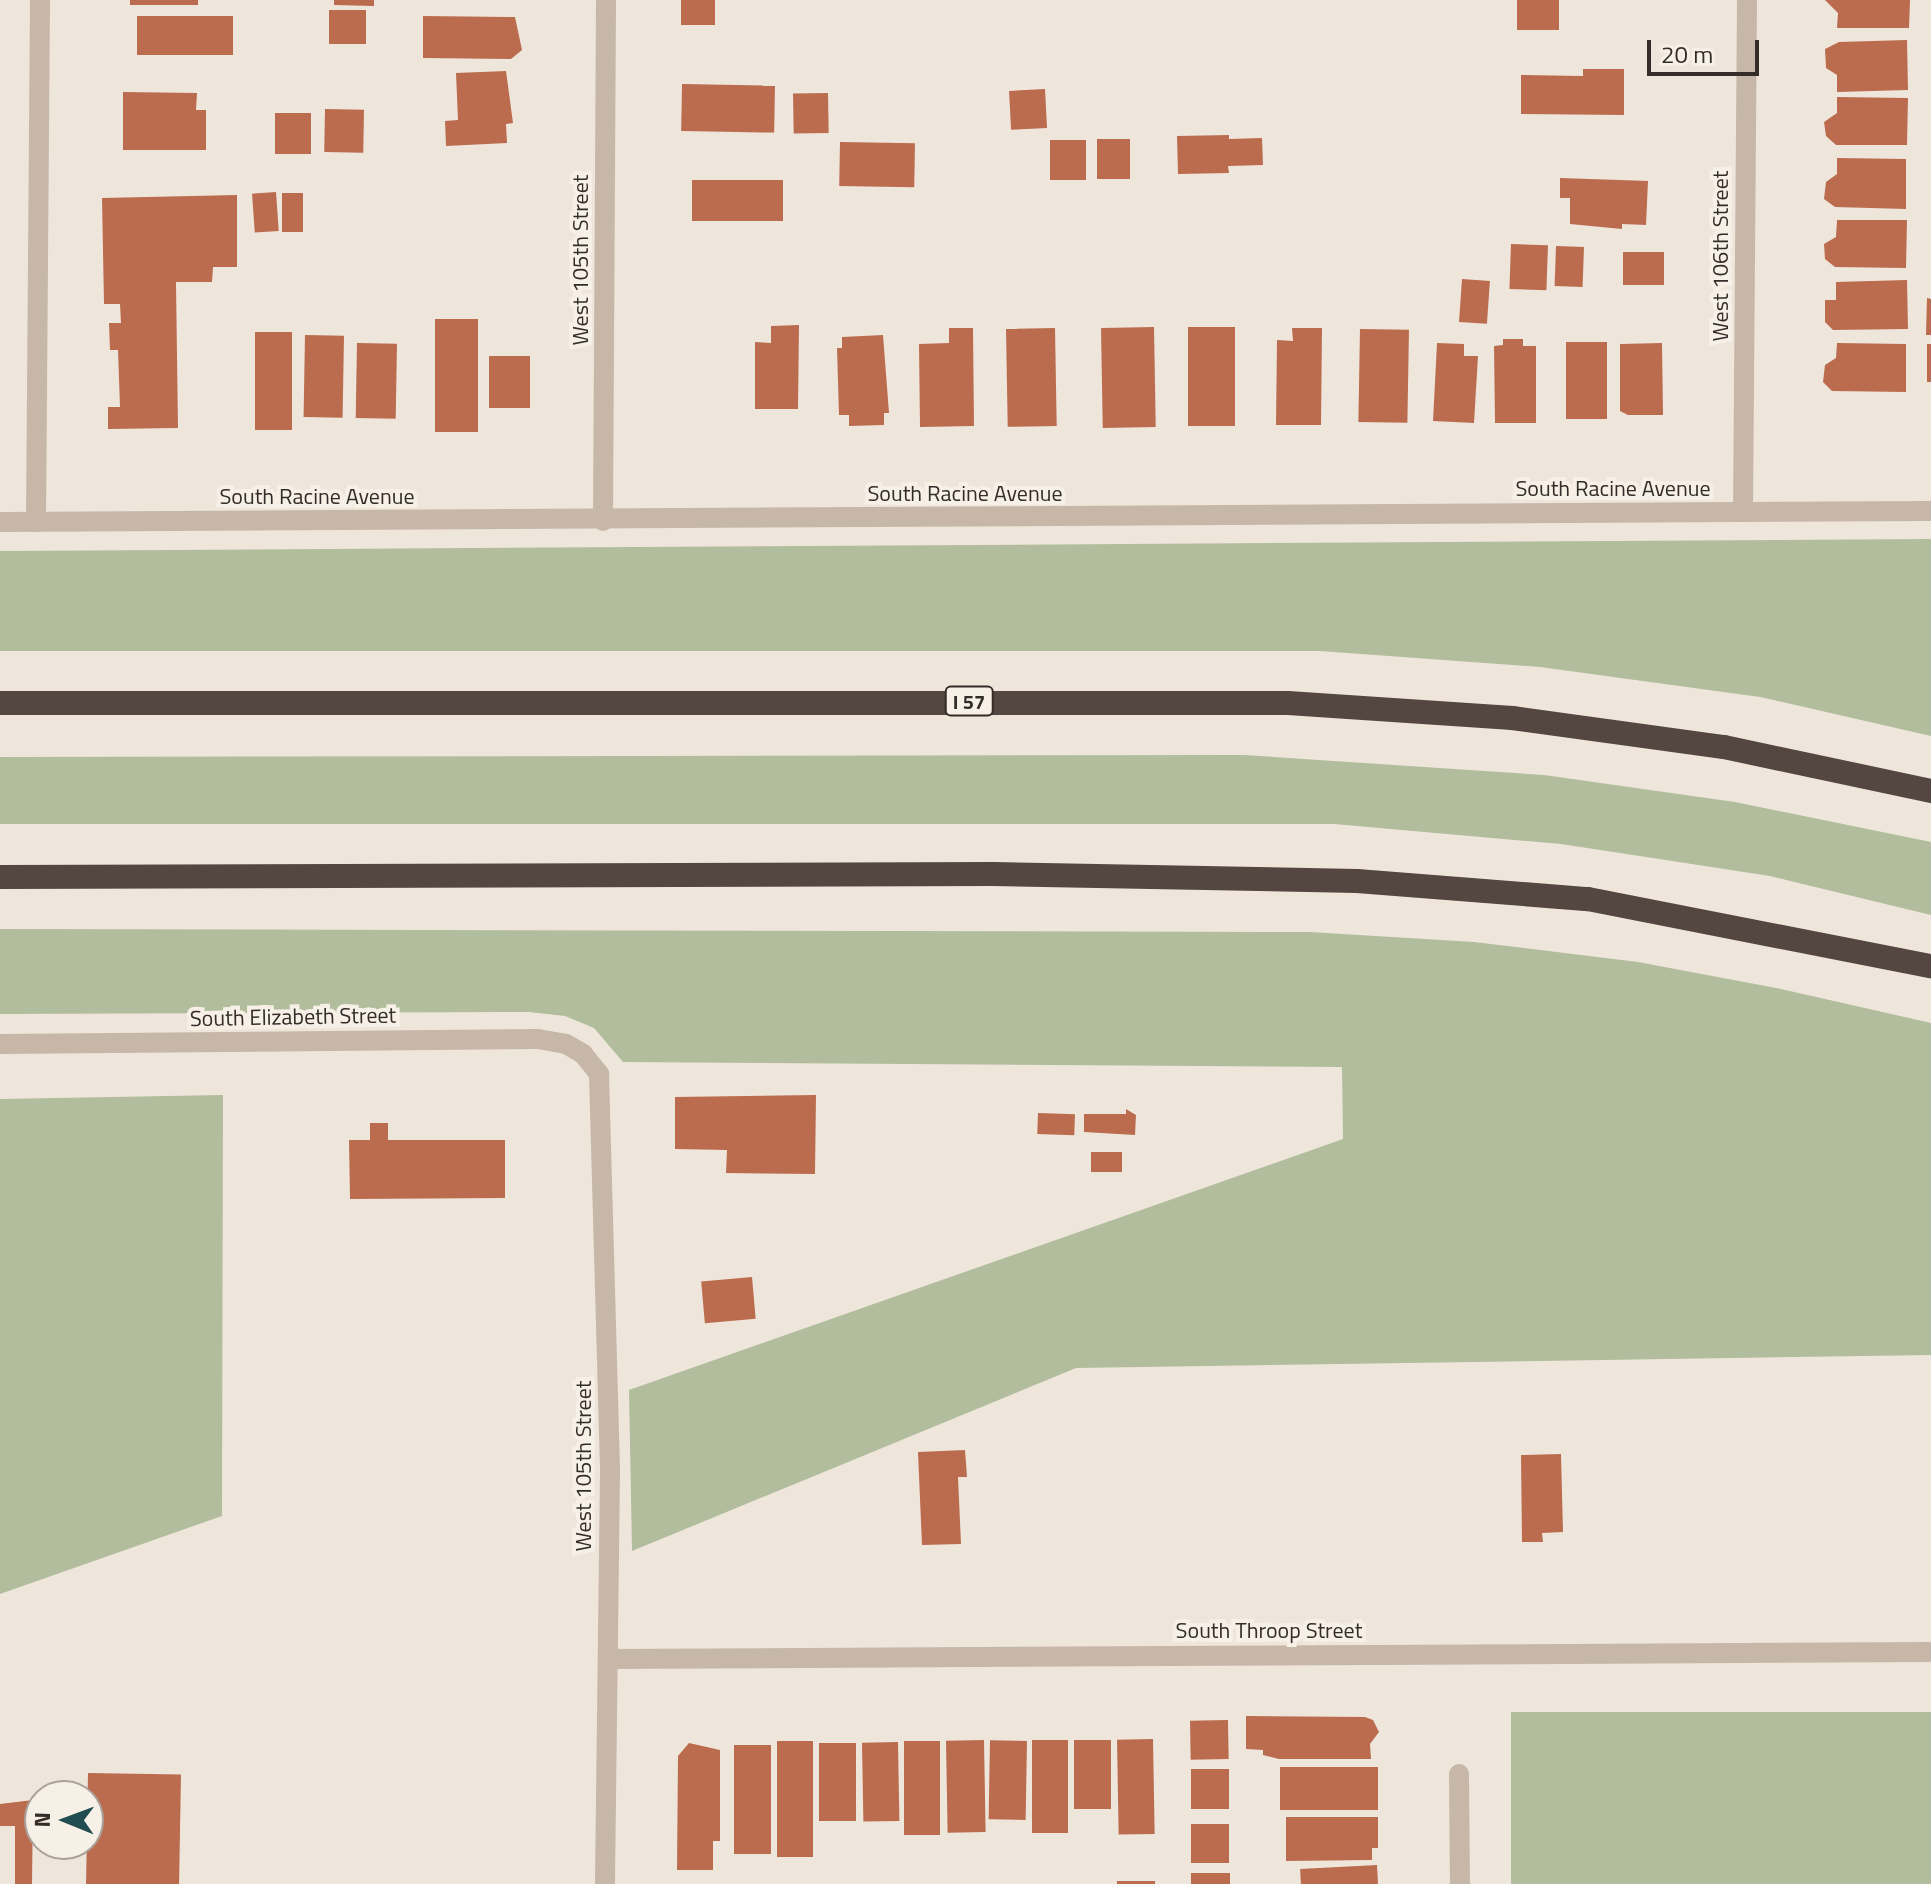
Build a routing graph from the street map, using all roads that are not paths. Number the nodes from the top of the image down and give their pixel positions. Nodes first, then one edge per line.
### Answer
1 (40, 0) edge
2 (606, 0) edge
3 (1747, 0) edge
4 (1931, 511) edge
5 (1743, 512) junction
6 (603, 521) junction
7 (0, 522) edge
8 (36, 522) junction
9 (0, 703) edge
10 (1931, 791) edge
11 (0, 877) edge
12 (1931, 966) edge
13 (0, 1044) edge
14 (583, 1054) joint
15 (1931, 1652) edge
16 (608, 1659) junction
17 (1459, 1774) dead end
18 (605, 1884) edge
19 (1460, 1884) edge

1 - 8 street
2 - 6 street, West 105th Street
3 - 5 street, West 106th Street
4 - 5 street, South Racine Avenue
5 - 6 street, South Racine Avenue
6 - 8 street, South Racine Avenue
7 - 8 street, South Racine Avenue
9 - 10 highway, I 57
11 - 12 highway
13 - 14 street, South Elizabeth Street
14 - 16 street, West 105th Street
15 - 16 street, South Throop Street
16 - 18 street, West 105th Street
17 - 19 street

